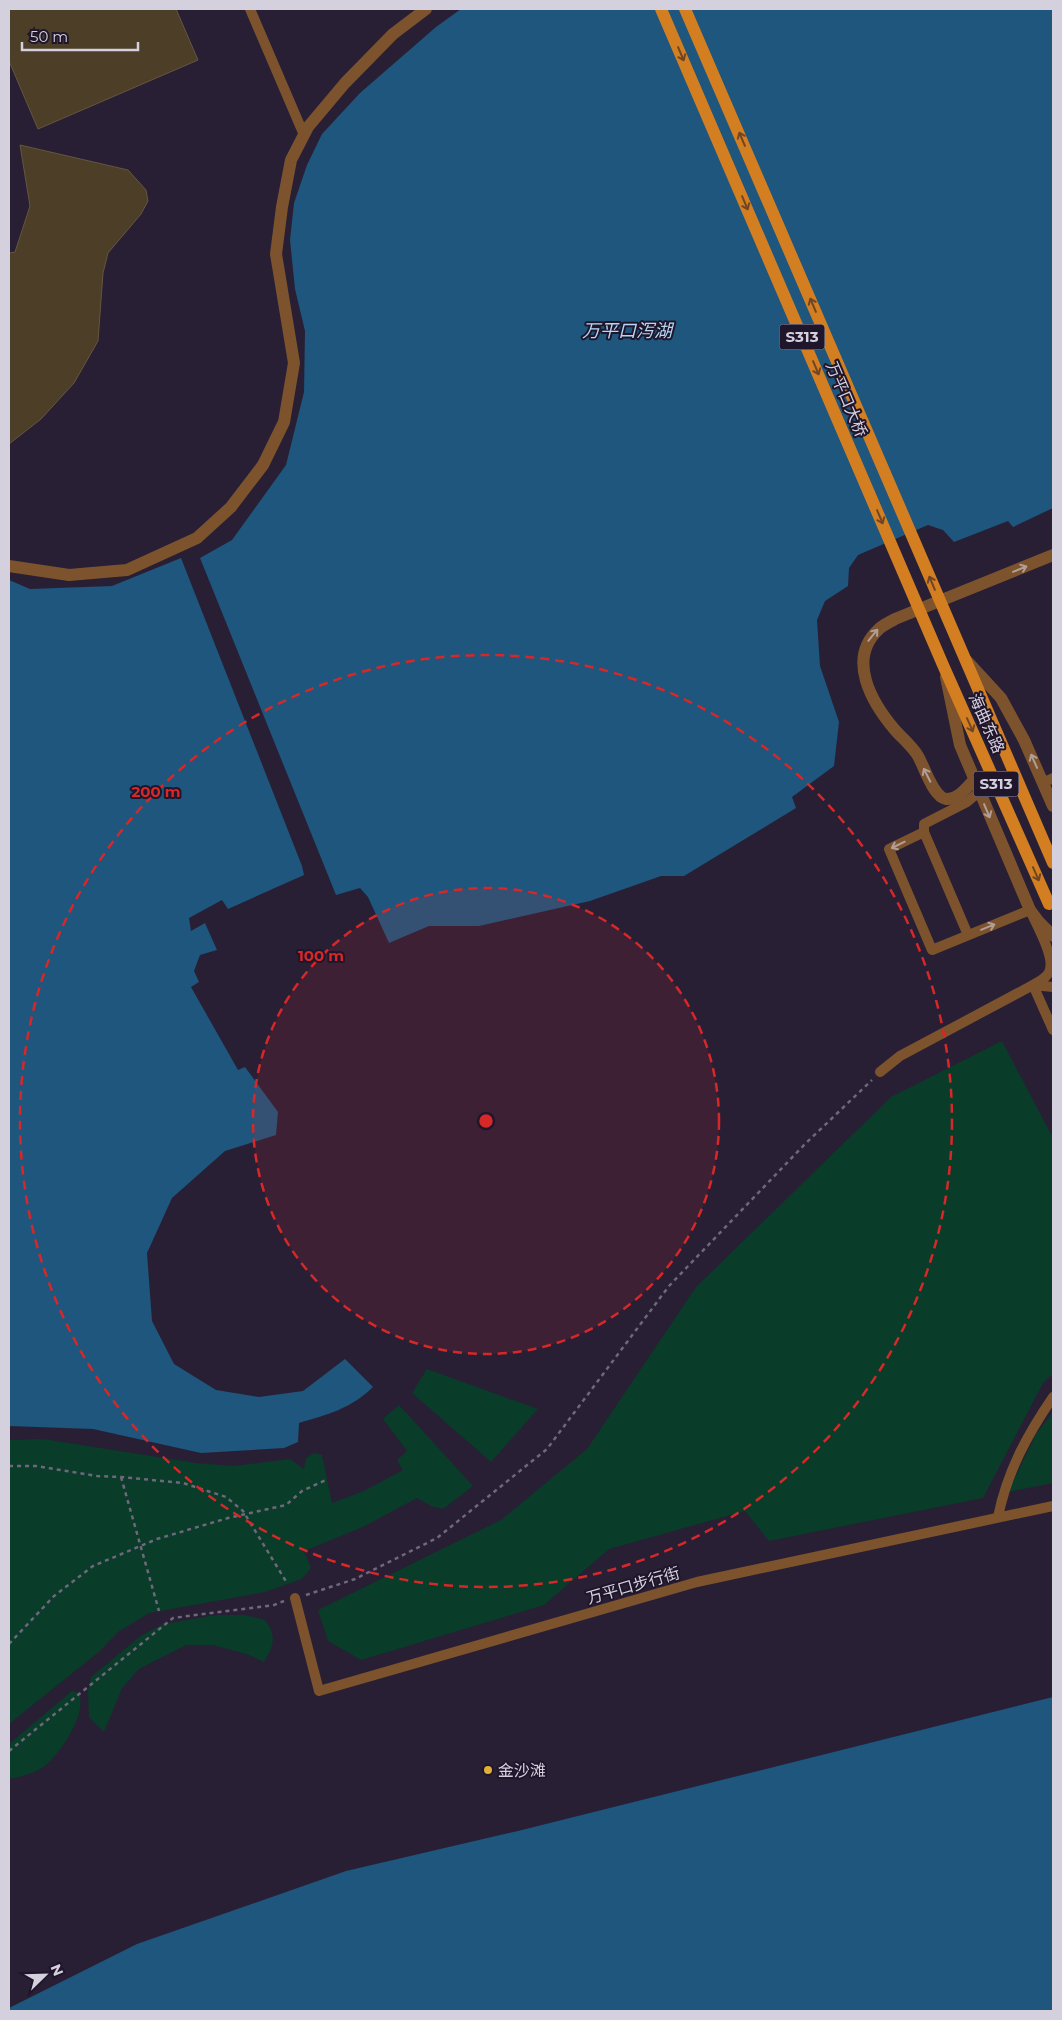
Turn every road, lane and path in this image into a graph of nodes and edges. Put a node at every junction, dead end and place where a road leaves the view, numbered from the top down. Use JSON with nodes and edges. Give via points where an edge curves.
{"nodes":[{"id":1,"x":250,"y":9,"type":"edge"},
{"id":2,"x":426,"y":9,"type":"edge"},
{"id":3,"x":661,"y":9,"type":"edge"},
{"id":4,"x":686,"y":9,"type":"edge"},
{"id":5,"x":304,"y":136,"type":"junction"},
{"id":6,"x":1053,"y":555,"type":"edge"},
{"id":7,"x":9,"y":566,"type":"edge"},
{"id":8,"x":966,"y":660,"type":"junction"},
{"id":9,"x":943,"y":665,"type":"junction"},
{"id":10,"x":974,"y":780,"type":"junction"},
{"id":11,"x":1048,"y":781,"type":"edge"},
{"id":12,"x":979,"y":792,"type":"junction"},
{"id":13,"x":1053,"y":806,"type":"edge"},
{"id":14,"x":924,"y":832,"type":"junction"},
{"id":15,"x":1053,"y":863,"type":"edge"},
{"id":16,"x":1050,"y":904,"type":"dead end"},
{"id":17,"x":1030,"y":910,"type":"junction"},
{"id":18,"x":968,"y":935,"type":"junction"},
{"id":19,"x":1053,"y":936,"type":"edge"},
{"id":20,"x":1033,"y":986,"type":"junction"},
{"id":21,"x":1053,"y":987,"type":"edge"},
{"id":22,"x":1053,"y":1030,"type":"edge"},
{"id":23,"x":880,"y":1072,"type":"joint"},
{"id":24,"x":1053,"y":1397,"type":"edge"},
{"id":25,"x":9,"y":1466,"type":"edge"},
{"id":26,"x":121,"y":1477,"type":"junction"},
{"id":27,"x":328,"y":1479,"type":"dead end"},
{"id":28,"x":1053,"y":1506,"type":"edge"},
{"id":29,"x":998,"y":1518,"type":"junction"},
{"id":30,"x":287,"y":1583,"type":"dead end"},
{"id":31,"x":295,"y":1598,"type":"junction"},
{"id":32,"x":159,"y":1611,"type":"dead end"},
{"id":33,"x":9,"y":1644,"type":"edge"},
{"id":34,"x":9,"y":1751,"type":"edge"}],
"edges":[{"from":1,"to":5,"type":"lane"},
{"from":2,"to":5,"type":"street","via":[[393,34],[345,83]]},
{"from":3,"to":9,"type":"main road","name":"万平口大桥","number":"S313","one_way":true},
{"from":8,"to":4,"type":"main road","name":"万平口大桥","number":"S313","one_way":true},
{"from":5,"to":7,"type":"street","via":[[291,160],[276,254],[294,363],[284,422],[263,465],[231,507],[197,538],[127,570],[69,576]]},
{"from":10,"to":6,"type":"street","one_way":true,"via":[[964,792],[954,797],[946,799],[937,794],[917,754],[894,729],[870,694],[863,657],[868,641],[879,628],[895,620]]},
{"from":11,"to":8,"type":"street","one_way":true,"via":[[1001,698]]},
{"from":8,"to":15,"type":"main road","name":"海曲东路","number":"S313"},
{"from":9,"to":10,"type":"street","via":[[960,745]]},
{"from":9,"to":16,"type":"main road","name":"海曲东路","number":"S313","one_way":true},
{"from":10,"to":12,"type":"street"},
{"from":11,"to":13,"type":"street"},
{"from":12,"to":14,"type":"lane","via":[[967,802],[924,824]]},
{"from":12,"to":17,"type":"street","one_way":true},
{"from":14,"to":18,"type":"lane"},
{"from":14,"to":18,"type":"lane","one_way":true,"via":[[889,849],[932,950]]},
{"from":18,"to":17,"type":"lane","one_way":true},
{"from":17,"to":19,"type":"street"},
{"from":17,"to":20,"type":"lane","via":[[1046,946],[1050,964],[1048,975]]},
{"from":20,"to":21,"type":"lane"},
{"from":20,"to":22,"type":"lane"},
{"from":20,"to":23,"type":"lane","via":[[900,1056]]},
{"from":23,"to":31,"type":"path","via":[[805,1144],[669,1286],[547,1449],[437,1538],[355,1579]]},
{"from":24,"to":29,"type":"lane","via":[[1017,1457],[1004,1490]]},
{"from":25,"to":26,"type":"path","via":[[36,1466]]},
{"from":26,"to":30,"type":"path","via":[[183,1484],[226,1497],[243,1511]]},
{"from":26,"to":32,"type":"path"},
{"from":27,"to":33,"type":"path","via":[[302,1491],[286,1505],[157,1539],[93,1566],[54,1596]]},
{"from":28,"to":29,"type":"lane","name":"万平口步行街"},
{"from":29,"to":31,"type":"lane","name":"万平口步行街","via":[[697,1582],[319,1691]]},
{"from":31,"to":34,"type":"path","via":[[274,1605],[173,1618]]}]}
